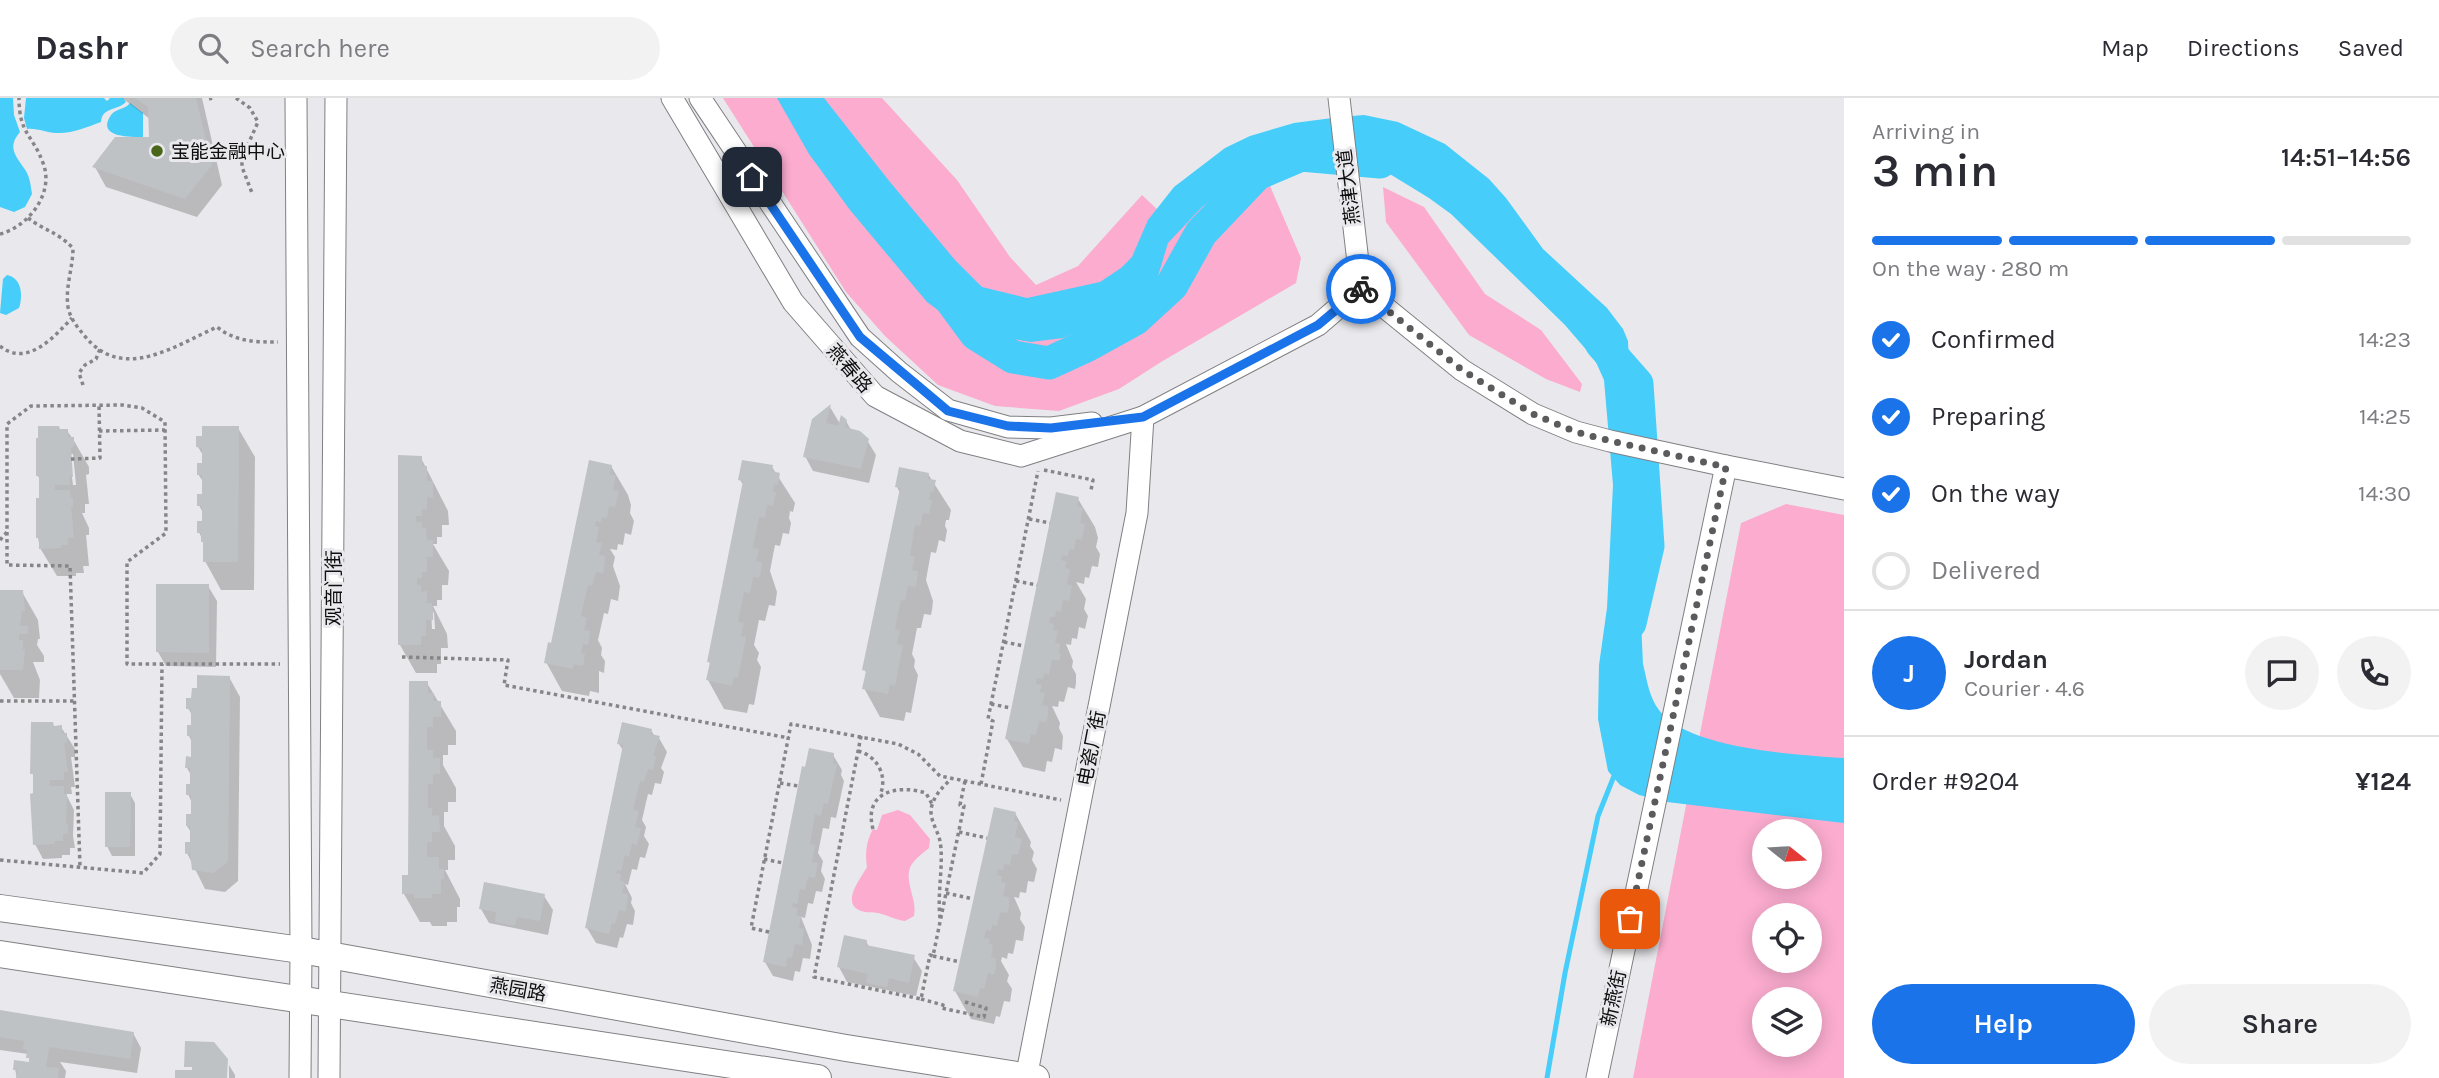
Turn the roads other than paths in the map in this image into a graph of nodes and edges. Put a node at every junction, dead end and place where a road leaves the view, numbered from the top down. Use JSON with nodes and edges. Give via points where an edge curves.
{"nodes":[{"id":1,"x":296,"y":98,"type":"edge"},
{"id":2,"x":336,"y":98,"type":"edge"},
{"id":3,"x":672,"y":98,"type":"edge"},
{"id":4,"x":700,"y":98,"type":"edge"},
{"id":5,"x":1340,"y":107,"type":"edge"},
{"id":6,"x":1361,"y":288,"type":"junction"},
{"id":7,"x":1143,"y":417,"type":"junction"},
{"id":8,"x":1726,"y":467,"type":"junction"},
{"id":9,"x":1844,"y":489,"type":"edge"},
{"id":10,"x":0,"y":908,"type":"edge"},
{"id":11,"x":301,"y":950,"type":"junction"},
{"id":12,"x":0,"y":954,"type":"edge"},
{"id":13,"x":330,"y":955,"type":"junction"},
{"id":14,"x":301,"y":999,"type":"junction"},
{"id":15,"x":330,"y":1004,"type":"junction"},
{"id":16,"x":300,"y":1078,"type":"edge"},
{"id":17,"x":329,"y":1078,"type":"edge"},
{"id":18,"x":818,"y":1078,"type":"edge"},
{"id":19,"x":1030,"y":1078,"type":"edge"},
{"id":20,"x":1597,"y":1078,"type":"edge"}],
"edges":[{"from":1,"to":11,"type":"street","name":"观音门街"},
{"from":2,"to":13,"type":"street","name":"观音门街"},
{"from":3,"to":7,"type":"street","name":"燕春路","via":[[793,302],[875,396],[960,441],[1021,456]]},
{"from":4,"to":7,"type":"street","name":"燕春路","via":[[860,337],[948,411],[1008,426],[1041,428]]},
{"from":5,"to":6,"type":"street","name":"燕津大道"},
{"from":6,"to":7,"type":"street","name":"燕春路","via":[[1318,325]]},
{"from":6,"to":8,"type":"street","via":[[1462,370],[1533,414],[1576,432]]},
{"from":7,"to":19,"type":"street","name":"电瓷厂街","via":[[1137,513]]},
{"from":8,"to":9,"type":"street"},
{"from":8,"to":20,"type":"street","name":"新燕街"},
{"from":10,"to":11,"type":"main road","name":"燕园路"},
{"from":11,"to":13,"type":"main road","name":"燕园路"},
{"from":11,"to":14,"type":"street","name":"观音门街"},
{"from":12,"to":14,"type":"main road"},
{"from":13,"to":15,"type":"street","name":"观音门街"},
{"from":13,"to":19,"type":"main road","name":"燕园路"},
{"from":14,"to":15,"type":"main road"},
{"from":14,"to":16,"type":"street","name":"观音门街"},
{"from":15,"to":17,"type":"street","name":"观音门街"},
{"from":15,"to":18,"type":"main road"}]}
